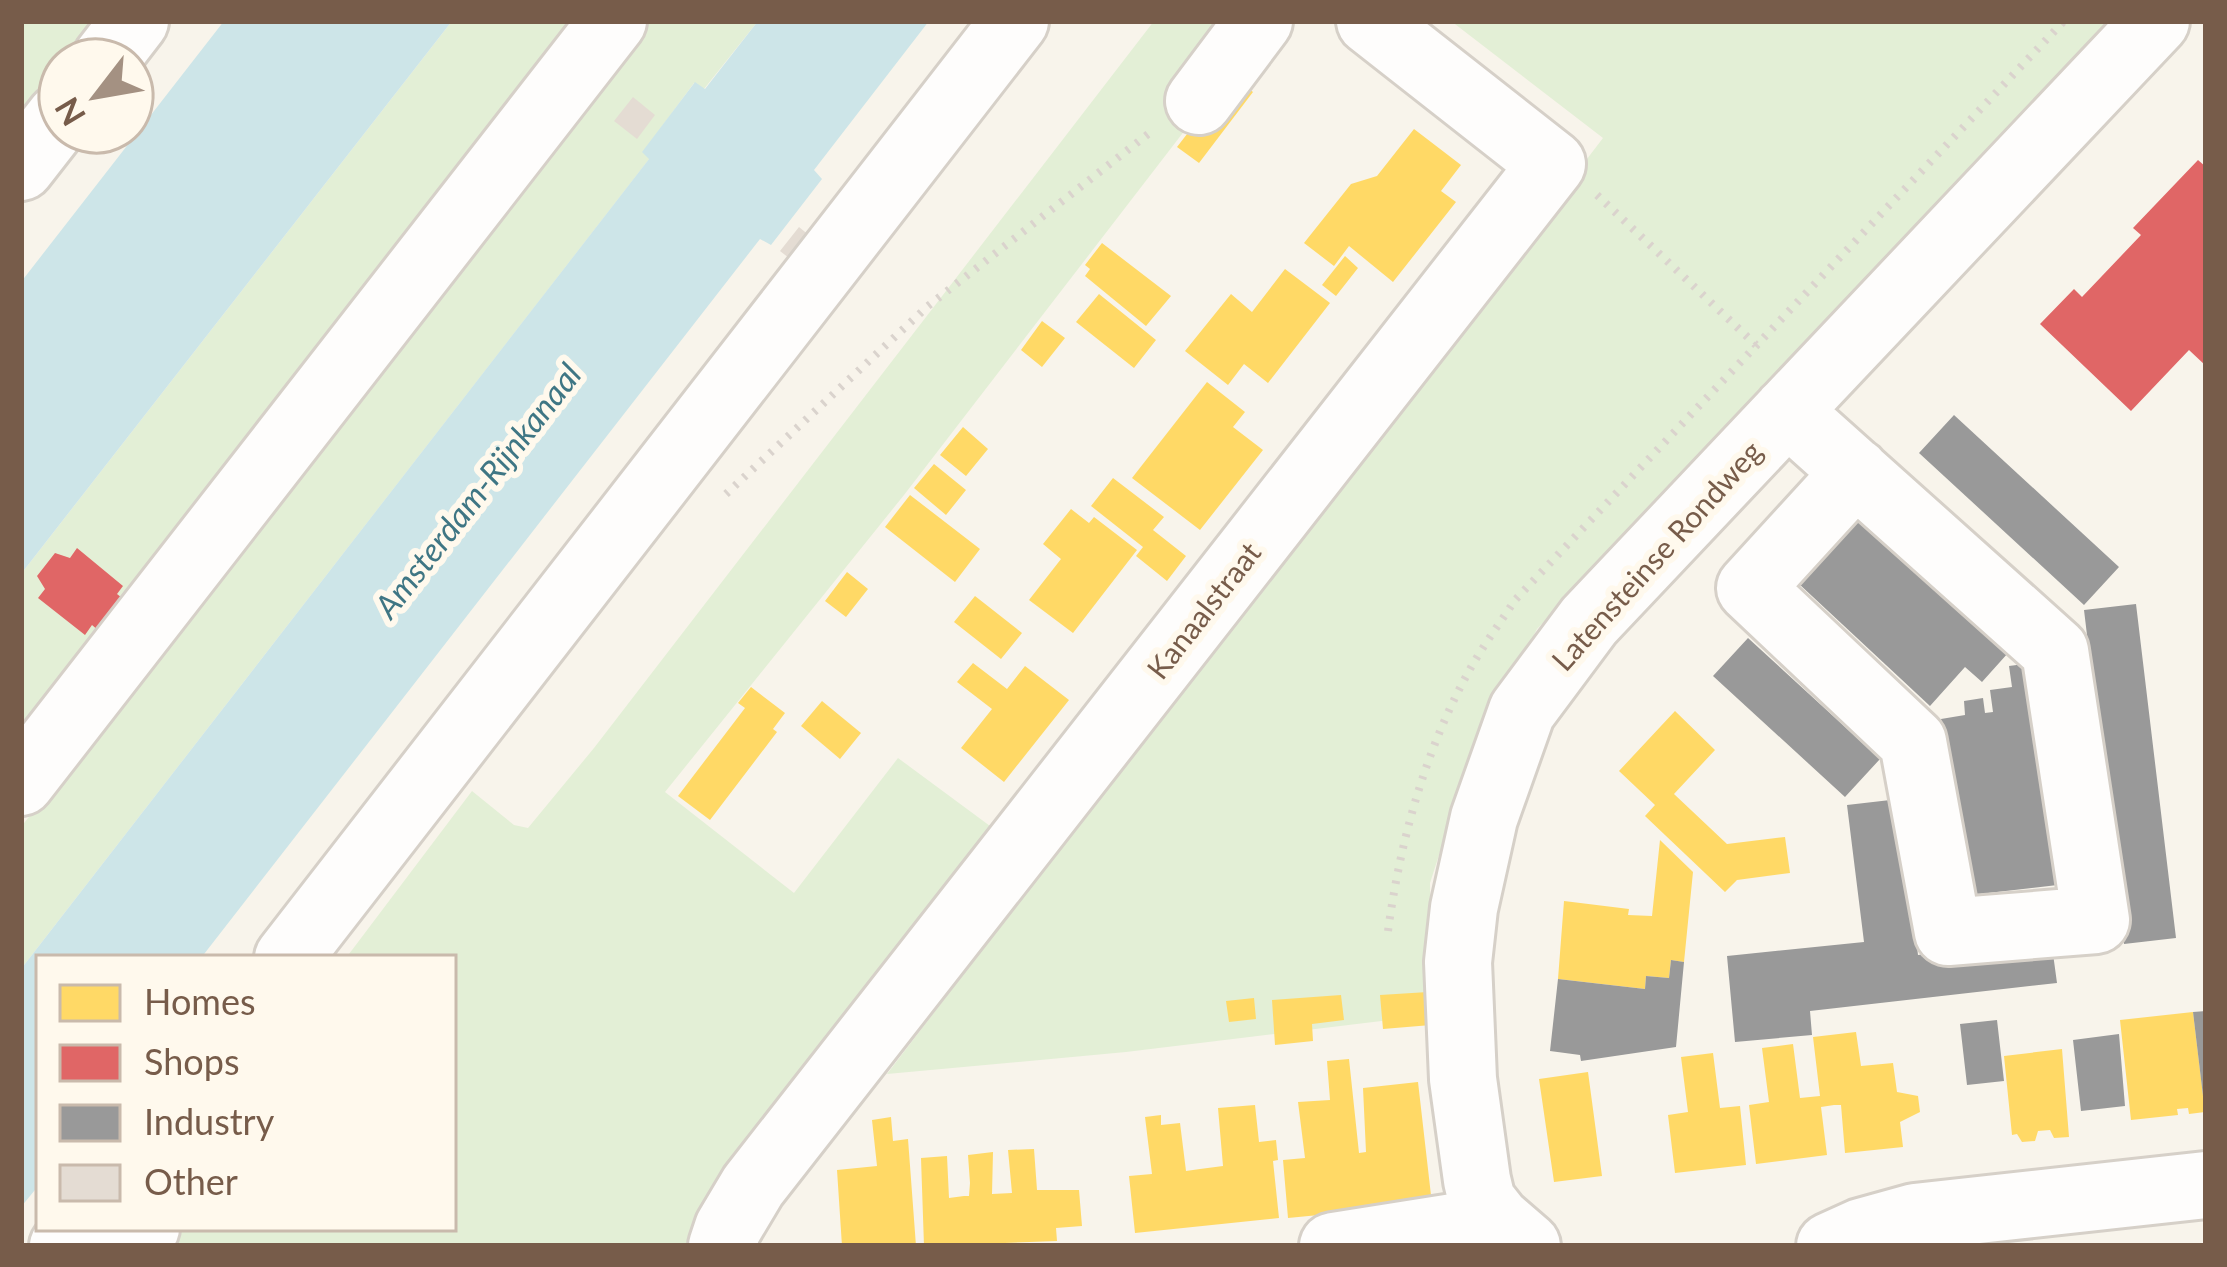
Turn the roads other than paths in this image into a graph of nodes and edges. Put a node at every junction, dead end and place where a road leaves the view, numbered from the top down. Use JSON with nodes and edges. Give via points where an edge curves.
{"nodes":[{"id":1,"x":613,"y":21,"type":"edge"},
{"id":2,"x":1015,"y":21,"type":"edge"},
{"id":3,"x":1259,"y":21,"type":"edge"},
{"id":4,"x":1370,"y":21,"type":"edge"},
{"id":5,"x":2156,"y":21,"type":"edge"},
{"id":6,"x":1199,"y":101,"type":"road end"},
{"id":7,"x":1796,"y":401,"type":"junction"},
{"id":8,"x":1856,"y":472,"type":"junction"},
{"id":9,"x":21,"y":782,"type":"edge"},
{"id":10,"x":292,"y":955,"type":"edge"},
{"id":11,"x":2206,"y":1185,"type":"edge"},
{"id":12,"x":1512,"y":1233,"type":"edge"},
{"id":13,"x":722,"y":1246,"type":"edge"},
{"id":14,"x":1333,"y":1246,"type":"edge"},
{"id":15,"x":1830,"y":1246,"type":"edge"}],
"edges":[{"from":1,"to":9,"type":"street"},
{"from":2,"to":10,"type":"street"},
{"from":3,"to":6,"type":"street"},
{"from":4,"to":13,"type":"street","name":"Kanaalstraat","via":[[1552,164],[753,1186]]},
{"from":5,"to":7,"type":"street","name":"Latensteinse Rondweg"},
{"from":7,"to":8,"type":"street"},
{"from":7,"to":12,"type":"street","name":"Latensteinse Rondweg","via":[[1589,621],[1522,711],[1484,818],[1458,962],[1463,1079],[1482,1201]]},
{"from":8,"to":8,"type":"street","via":[[2055,651],[2096,920],[1948,932],[1913,742],[1750,589]]},
{"from":11,"to":15,"type":"street","via":[[1915,1216]]},
{"from":12,"to":14,"type":"street"}]}
